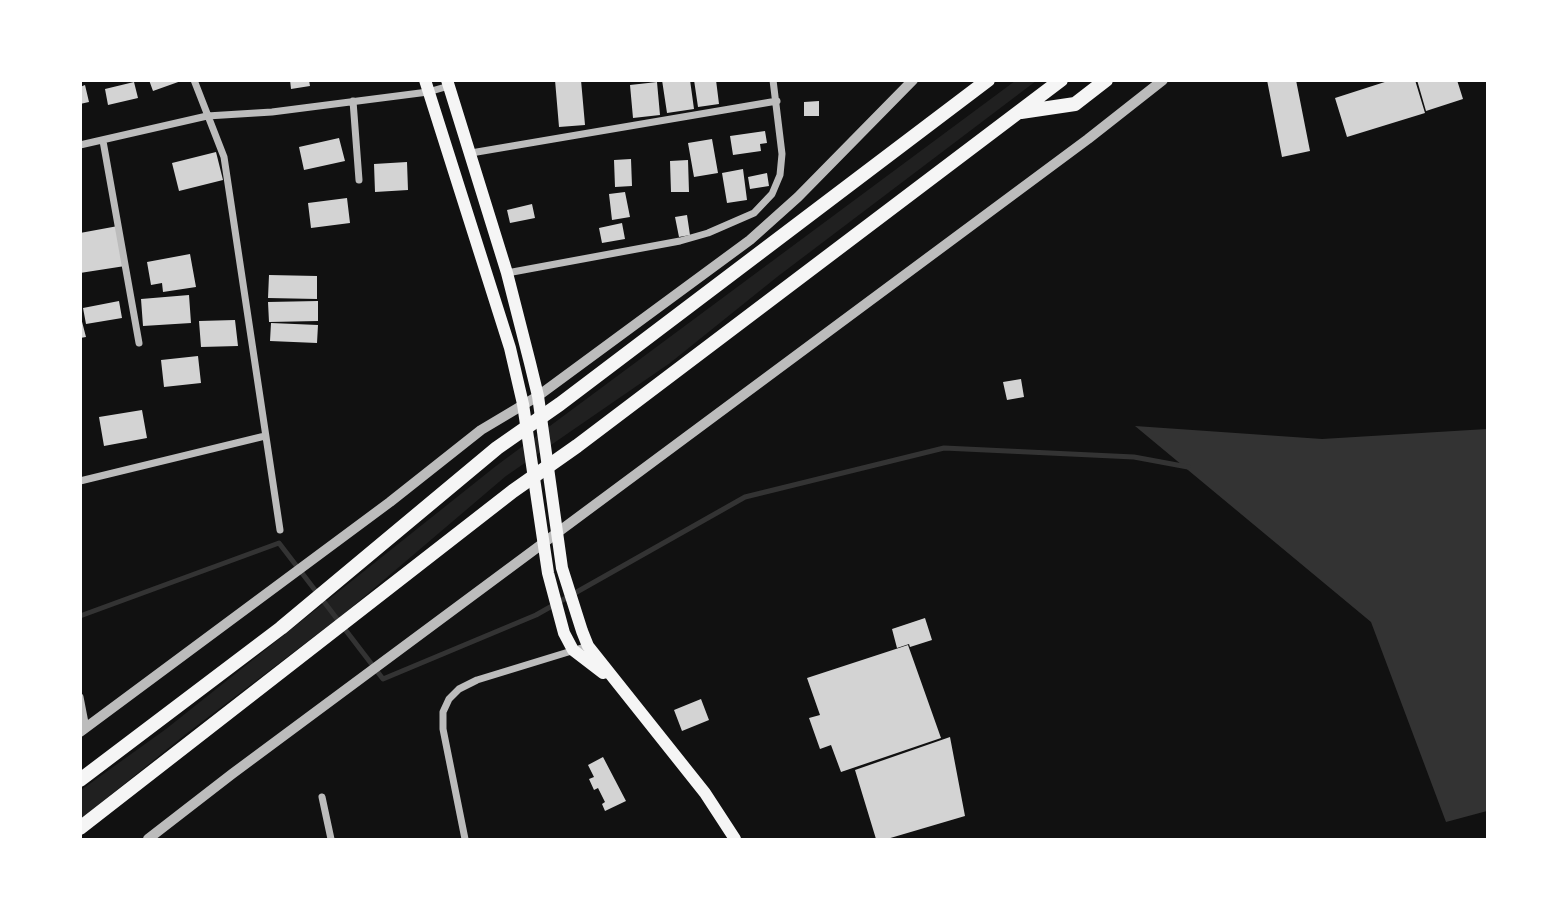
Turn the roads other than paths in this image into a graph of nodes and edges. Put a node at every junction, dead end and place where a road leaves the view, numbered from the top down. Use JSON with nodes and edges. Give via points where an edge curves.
{"nodes":[{"id":1,"x":194,"y":80,"type":"edge"},
{"id":2,"x":773,"y":80,"type":"edge"},
{"id":3,"x":913,"y":80,"type":"edge"},
{"id":4,"x":988,"y":80,"type":"edge"},
{"id":5,"x":1061,"y":80,"type":"edge"},
{"id":6,"x":1106,"y":80,"type":"edge"},
{"id":7,"x":1163,"y":80,"type":"edge"},
{"id":8,"x":448,"y":83,"type":"edge"},
{"id":9,"x":426,"y":86,"type":"edge"},
{"id":10,"x":353,"y":101,"type":"junction"},
{"id":11,"x":777,"y":101,"type":"junction"},
{"id":12,"x":1018,"y":112,"type":"junction"},
{"id":13,"x":207,"y":116,"type":"junction"},
{"id":14,"x":103,"y":141,"type":"junction"},
{"id":15,"x":80,"y":145,"type":"edge"},
{"id":16,"x":471,"y":153,"type":"junction"},
{"id":17,"x":359,"y":180,"type":"dead end"},
{"id":18,"x":507,"y":273,"type":"junction"},
{"id":19,"x":139,"y":343,"type":"dead end"},
{"id":20,"x":538,"y":396,"type":"junction"},
{"id":21,"x":523,"y":404,"type":"junction"},
{"id":22,"x":265,"y":436,"type":"junction"},
{"id":23,"x":80,"y":481,"type":"edge"},
{"id":24,"x":280,"y":530,"type":"dead end"},
{"id":25,"x":557,"y":531,"type":"junction"},
{"id":26,"x":543,"y":542,"type":"junction"},
{"id":27,"x":588,"y":646,"type":"junction"},
{"id":28,"x":573,"y":650,"type":"junction"},
{"id":29,"x":615,"y":681,"type":"junction"},
{"id":30,"x":80,"y":697,"type":"edge"},
{"id":31,"x":83,"y":730,"type":"edge"},
{"id":32,"x":80,"y":780,"type":"edge"},
{"id":33,"x":322,"y":797,"type":"dead end"},
{"id":34,"x":80,"y":828,"type":"edge"},
{"id":35,"x":148,"y":839,"type":"edge"},
{"id":36,"x":331,"y":839,"type":"edge"},
{"id":37,"x":465,"y":839,"type":"edge"},
{"id":38,"x":735,"y":839,"type":"edge"}],
"edges":[{"from":1,"to":13,"type":"street"},
{"from":2,"to":11,"type":"street"},
{"from":3,"to":20,"type":"street","via":[[799,197],[750,240]]},
{"from":4,"to":32,"type":"highway","via":[[497,448],[281,628]]},
{"from":5,"to":12,"type":"highway"},
{"from":6,"to":12,"type":"highway","via":[[1075,104]]},
{"from":7,"to":25,"type":"street"},
{"from":8,"to":9,"type":"street"},
{"from":8,"to":16,"type":"main road"},
{"from":9,"to":10,"type":"street"},
{"from":9,"to":21,"type":"main road","via":[[510,348]]},
{"from":10,"to":13,"type":"street"},
{"from":10,"to":17,"type":"street"},
{"from":11,"to":16,"type":"street"},
{"from":11,"to":18,"type":"street","via":[[780,175],[772,194],[754,213],[680,241]]},
{"from":12,"to":34,"type":"highway","via":[[513,491]]},
{"from":13,"to":14,"type":"street"},
{"from":13,"to":22,"type":"street","via":[[224,158]]},
{"from":14,"to":15,"type":"street"},
{"from":14,"to":19,"type":"street"},
{"from":16,"to":18,"type":"main road"},
{"from":18,"to":20,"type":"main road"},
{"from":20,"to":21,"type":"street"},
{"from":20,"to":25,"type":"main road"},
{"from":21,"to":26,"type":"main road"},
{"from":21,"to":31,"type":"street","via":[[481,430]]},
{"from":22,"to":23,"type":"street"},
{"from":22,"to":24,"type":"street"},
{"from":25,"to":26,"type":"street"},
{"from":25,"to":27,"type":"main road","via":[[562,568]]},
{"from":26,"to":28,"type":"main road","via":[[564,633]]},
{"from":26,"to":35,"type":"street"},
{"from":27,"to":28,"type":"street"},
{"from":27,"to":29,"type":"main road"},
{"from":28,"to":29,"type":"main road"},
{"from":28,"to":37,"type":"street","via":[[477,680],[449,699],[443,729]]},
{"from":29,"to":38,"type":"main road","via":[[705,793]]},
{"from":30,"to":31,"type":"street"},
{"from":33,"to":36,"type":"street"}]}
